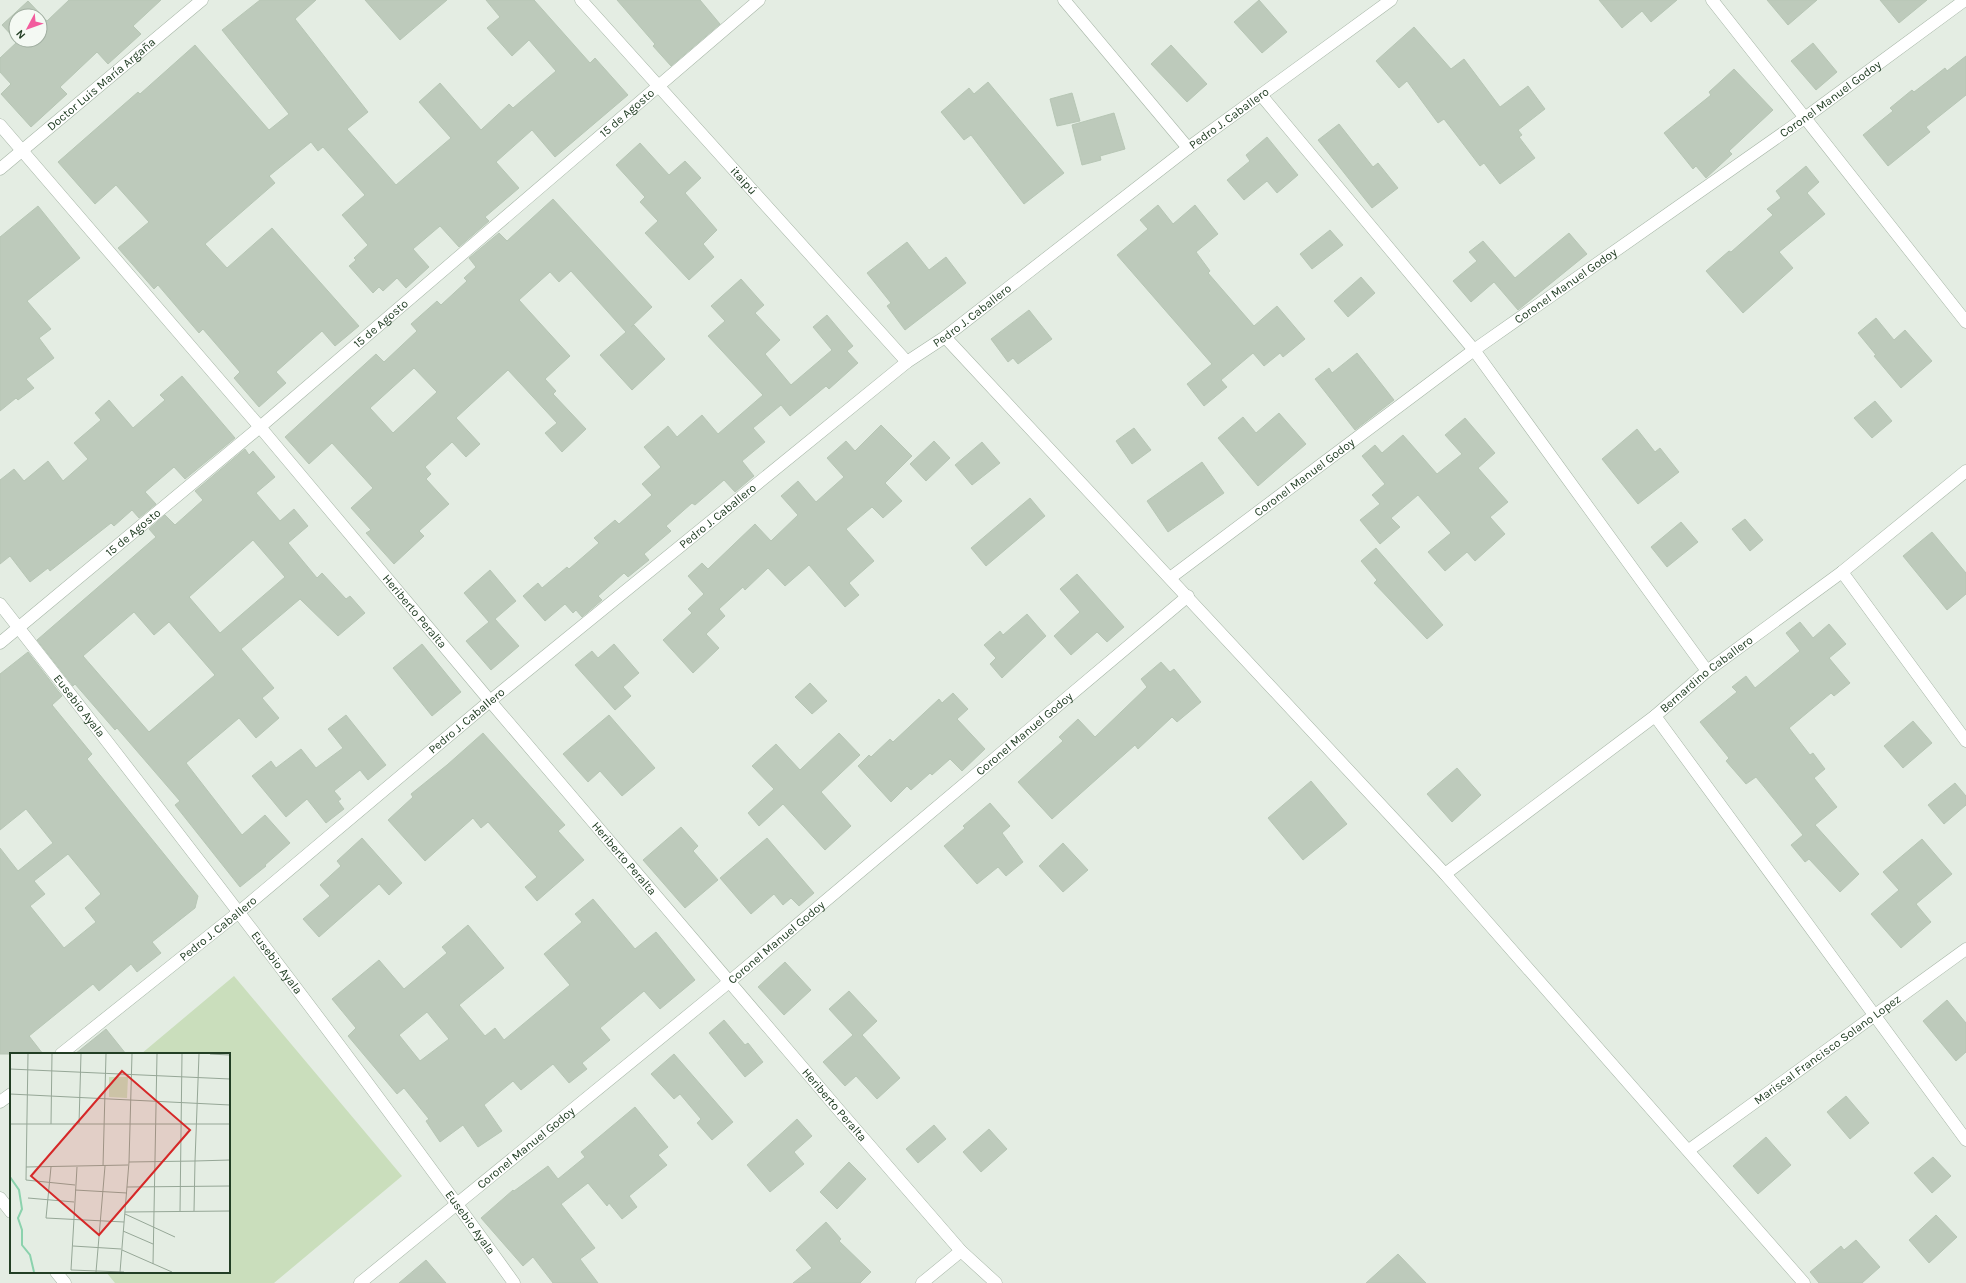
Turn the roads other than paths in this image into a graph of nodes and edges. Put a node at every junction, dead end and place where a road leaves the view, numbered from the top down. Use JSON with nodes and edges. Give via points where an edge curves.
{"nodes":[{"id":1,"x":202,"y":0,"type":"edge"},
{"id":2,"x":580,"y":0,"type":"edge"},
{"id":3,"x":759,"y":0,"type":"edge"},
{"id":4,"x":1064,"y":0,"type":"edge"},
{"id":5,"x":1391,"y":0,"type":"edge"},
{"id":6,"x":1712,"y":0,"type":"edge"},
{"id":7,"x":1965,"y":0,"type":"edge"},
{"id":8,"x":659,"y":87,"type":"junction"},
{"id":9,"x":1261,"y":95,"type":"junction"},
{"id":10,"x":1806,"y":117,"type":"junction"},
{"id":11,"x":0,"y":125,"type":"edge"},
{"id":12,"x":1188,"y":148,"type":"junction"},
{"id":13,"x":22,"y":150,"type":"junction"},
{"id":14,"x":0,"y":169,"type":"edge"},
{"id":15,"x":1966,"y":322,"type":"edge"},
{"id":16,"x":945,"y":337,"type":"junction"},
{"id":17,"x":1474,"y":350,"type":"junction"},
{"id":18,"x":907,"y":362,"type":"junction"},
{"id":19,"x":260,"y":427,"type":"junction"},
{"id":20,"x":1966,"y":471,"type":"edge"},
{"id":21,"x":1842,"y":572,"type":"junction"},
{"id":22,"x":1170,"y":578,"type":"junction"},
{"id":23,"x":1188,"y":596,"type":"junction"},
{"id":24,"x":0,"y":604,"type":"edge"},
{"id":25,"x":19,"y":628,"type":"junction"},
{"id":26,"x":0,"y":643,"type":"edge"},
{"id":27,"x":1707,"y":671,"type":"junction"},
{"id":28,"x":490,"y":701,"type":"junction"},
{"id":29,"x":1655,"y":716,"type":"junction"},
{"id":30,"x":1966,"y":741,"type":"edge"},
{"id":31,"x":1445,"y":874,"type":"junction"},
{"id":32,"x":239,"y":912,"type":"junction"},
{"id":33,"x":1966,"y":949,"type":"edge"},
{"id":34,"x":729,"y":982,"type":"junction"},
{"id":35,"x":1875,"y":1015,"type":"junction"},
{"id":36,"x":62,"y":1053,"type":"edge"},
{"id":37,"x":10,"y":1095,"type":"edge"},
{"id":38,"x":0,"y":1102,"type":"edge"},
{"id":39,"x":1966,"y":1140,"type":"edge"},
{"id":40,"x":1689,"y":1150,"type":"junction"},
{"id":41,"x":0,"y":1198,"type":"edge"},
{"id":42,"x":458,"y":1205,"type":"junction"},
{"id":43,"x":10,"y":1211,"type":"edge"},
{"id":44,"x":961,"y":1251,"type":"junction"},
{"id":45,"x":57,"y":1273,"type":"edge"},
{"id":46,"x":65,"y":1283,"type":"edge"},
{"id":47,"x":360,"y":1283,"type":"edge"},
{"id":48,"x":514,"y":1283,"type":"edge"},
{"id":49,"x":922,"y":1283,"type":"edge"},
{"id":50,"x":996,"y":1283,"type":"edge"},
{"id":51,"x":1804,"y":1283,"type":"edge"}],
"edges":[{"from":1,"to":13,"type":"street","name":"Doctor Luis María Argaña"},
{"from":2,"to":8,"type":"street","name":"itaipú"},
{"from":3,"to":8,"type":"street","name":"15 de Agosto"},
{"from":4,"to":12,"type":"street"},
{"from":5,"to":9,"type":"street","name":"Pedro J. Caballero"},
{"from":6,"to":10,"type":"street"},
{"from":7,"to":10,"type":"street","name":"Coronel Manuel Godoy"},
{"from":8,"to":18,"type":"street","name":"itaipú"},
{"from":8,"to":19,"type":"street","name":"15 de Agosto"},
{"from":9,"to":12,"type":"street","name":"Pedro J. Caballero"},
{"from":9,"to":17,"type":"street"},
{"from":10,"to":15,"type":"street"},
{"from":10,"to":17,"type":"street","name":"Coronel Manuel Godoy"},
{"from":11,"to":13,"type":"street","name":"Heriberto Peralta"},
{"from":12,"to":16,"type":"street","name":"Pedro J. Caballero"},
{"from":13,"to":14,"type":"street","name":"Doctor Luis María Argaña"},
{"from":13,"to":19,"type":"street","name":"Heriberto Peralta"},
{"from":16,"to":18,"type":"street","name":"Pedro J. Caballero"},
{"from":16,"to":22,"type":"street"},
{"from":17,"to":22,"type":"street","name":"Coronel Manuel Godoy"},
{"from":17,"to":27,"type":"street"},
{"from":18,"to":28,"type":"street","name":"Pedro J. Caballero"},
{"from":19,"to":25,"type":"street","name":"15 de Agosto"},
{"from":19,"to":28,"type":"street","name":"Heriberto Peralta"},
{"from":20,"to":21,"type":"street","name":"Bernardino Caballero"},
{"from":21,"to":27,"type":"street","name":"Bernardino Caballero"},
{"from":21,"to":30,"type":"street"},
{"from":22,"to":23,"type":"street"},
{"from":23,"to":31,"type":"street"},
{"from":23,"to":34,"type":"street","name":"Coronel Manuel Godoy"},
{"from":24,"to":25,"type":"street","name":"Eusebio Ayala"},
{"from":25,"to":26,"type":"street","name":"15 de Agosto"},
{"from":25,"to":32,"type":"street","name":"Eusebio Ayala"},
{"from":27,"to":29,"type":"street","name":"Bernardino Caballero"},
{"from":28,"to":32,"type":"street","name":"Pedro J. Caballero"},
{"from":28,"to":34,"type":"street","name":"Heriberto Peralta"},
{"from":29,"to":31,"type":"street","name":"Bernardino Caballero"},
{"from":29,"to":35,"type":"street"},
{"from":31,"to":40,"type":"street"},
{"from":32,"to":36,"type":"street","name":"Pedro J. Caballero"},
{"from":32,"to":42,"type":"street","name":"Eusebio Ayala"},
{"from":33,"to":35,"type":"street","name":"Mariscal Francisco Solano Lopez"},
{"from":34,"to":42,"type":"street","name":"Coronel Manuel Godoy"},
{"from":34,"to":44,"type":"street","name":"Heriberto Peralta"},
{"from":35,"to":39,"type":"street"},
{"from":35,"to":40,"type":"street","name":"Mariscal Francisco Solano Lopez"},
{"from":37,"to":38,"type":"street"},
{"from":40,"to":51,"type":"street"},
{"from":41,"to":43,"type":"street"},
{"from":42,"to":47,"type":"street","name":"Coronel Manuel Godoy"},
{"from":42,"to":48,"type":"street","name":"Eusebio Ayala"},
{"from":44,"to":49,"type":"street"},
{"from":44,"to":50,"type":"street","name":"Heriberto Peralta"},
{"from":45,"to":46,"type":"street"}]}
